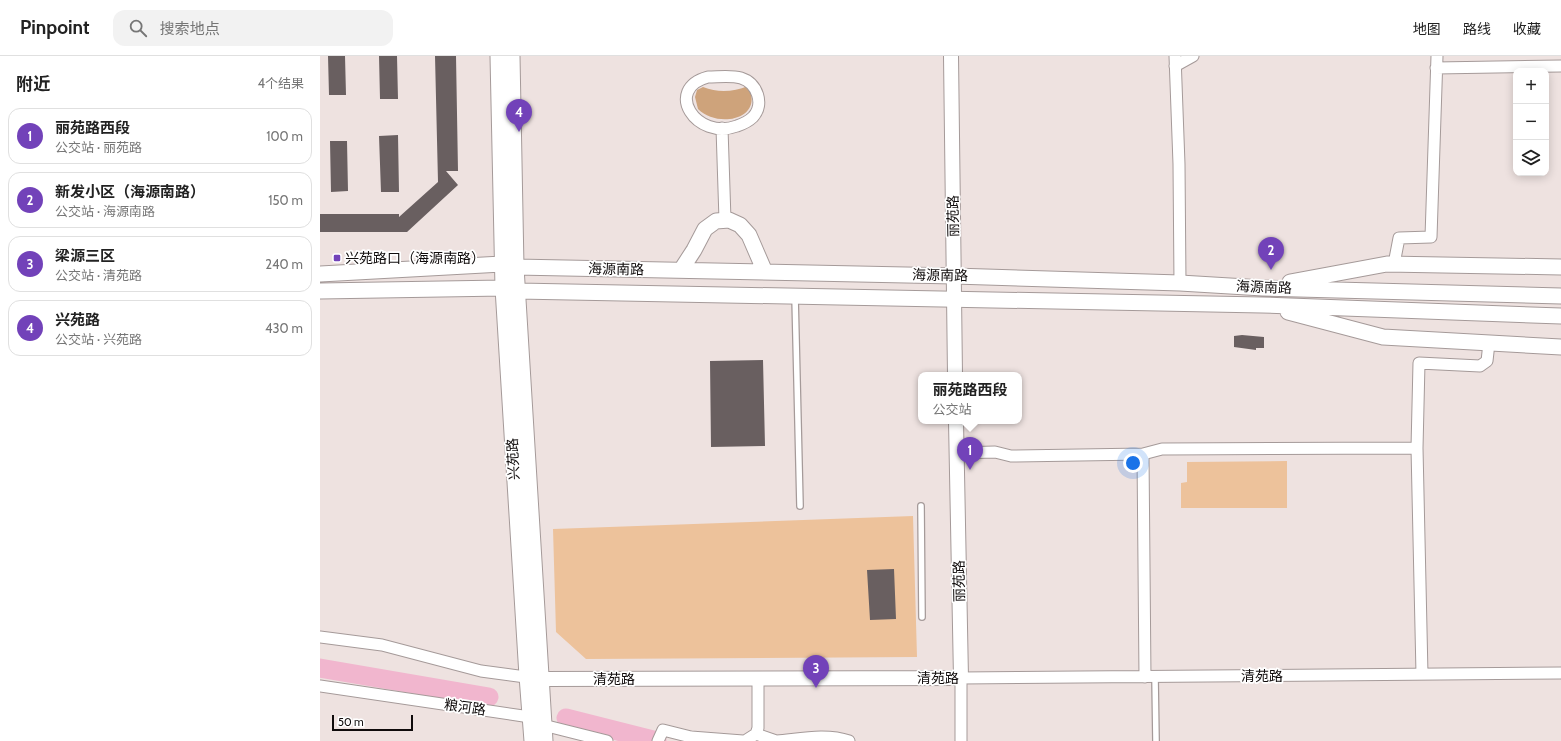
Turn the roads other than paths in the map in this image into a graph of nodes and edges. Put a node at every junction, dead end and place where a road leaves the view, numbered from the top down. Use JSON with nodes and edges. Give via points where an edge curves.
{"nodes":[{"id":1,"x":498,"y":56,"type":"edge"},
{"id":2,"x":512,"y":56,"type":"edge"},
{"id":3,"x":951,"y":56,"type":"edge"},
{"id":4,"x":1193,"y":56,"type":"edge"},
{"id":5,"x":1437,"y":56,"type":"edge"},
{"id":6,"x":1175,"y":61,"type":"edge"},
{"id":7,"x":1561,"y":66,"type":"edge"},
{"id":8,"x":1436,"y":68,"type":"junction"},
{"id":9,"x":722,"y":128,"type":"junction"},
{"id":10,"x":725,"y":220,"type":"junction"},
{"id":11,"x":1394,"y":264,"type":"junction"},
{"id":12,"x":509,"y":266,"type":"junction"},
{"id":13,"x":1559,"y":266,"type":"edge"},
{"id":14,"x":681,"y":270,"type":"junction"},
{"id":15,"x":765,"y":272,"type":"junction"},
{"id":16,"x":320,"y":274,"type":"edge"},
{"id":17,"x":954,"y":276,"type":"junction"},
{"id":18,"x":1180,"y":283,"type":"junction"},
{"id":19,"x":503,"y":288,"type":"junction"},
{"id":20,"x":1263,"y":288,"type":"junction"},
{"id":21,"x":320,"y":291,"type":"edge"},
{"id":22,"x":518,"y":291,"type":"junction"},
{"id":23,"x":795,"y":296,"type":"junction"},
{"id":24,"x":1561,"y":296,"type":"edge"},
{"id":25,"x":954,"y":299,"type":"junction"},
{"id":26,"x":1262,"y":305,"type":"junction"},
{"id":27,"x":1561,"y":316,"type":"edge"},
{"id":28,"x":1489,"y":343,"type":"junction"},
{"id":29,"x":1561,"y":347,"type":"edge"},
{"id":30,"x":955,"y":372,"type":"edge"},
{"id":31,"x":956,"y":424,"type":"edge"},
{"id":32,"x":1417,"y":448,"type":"junction"},
{"id":33,"x":957,"y":453,"type":"junction"},
{"id":34,"x":1143,"y":454,"type":"junction"},
{"id":35,"x":800,"y":506,"type":"dead end"},
{"id":36,"x":921,"y":506,"type":"dead end"},
{"id":37,"x":922,"y":617,"type":"dead end"},
{"id":38,"x":320,"y":636,"type":"edge"},
{"id":39,"x":1422,"y":674,"type":"junction"},
{"id":40,"x":1561,"y":674,"type":"edge"},
{"id":41,"x":527,"y":676,"type":"junction"},
{"id":42,"x":1150,"y":677,"type":"junction"},
{"id":43,"x":961,"y":678,"type":"junction"},
{"id":44,"x":542,"y":679,"type":"junction"},
{"id":45,"x":758,"y":679,"type":"junction"},
{"id":46,"x":320,"y":686,"type":"edge"},
{"id":47,"x":530,"y":716,"type":"junction"},
{"id":48,"x":543,"y":724,"type":"junction"},
{"id":49,"x":756,"y":734,"type":"junction"},
{"id":50,"x":690,"y":739,"type":"edge"},
{"id":51,"x":532,"y":741,"type":"edge"},
{"id":52,"x":545,"y":741,"type":"edge"},
{"id":53,"x":607,"y":741,"type":"edge"},
{"id":54,"x":658,"y":741,"type":"edge"},
{"id":55,"x":744,"y":741,"type":"edge"},
{"id":56,"x":776,"y":741,"type":"edge"},
{"id":57,"x":849,"y":741,"type":"edge"},
{"id":58,"x":961,"y":741,"type":"edge"},
{"id":59,"x":1156,"y":741,"type":"edge"}],
"edges":[{"from":1,"to":12,"type":"main road","name":"兴苑路"},
{"from":2,"to":12,"type":"main road","name":"兴苑路"},
{"from":3,"to":17,"type":"street","name":"丽苑路"},
{"from":4,"to":6,"type":"street"},
{"from":5,"to":8,"type":"street"},
{"from":6,"to":18,"type":"street"},
{"from":7,"to":8,"type":"street"},
{"from":8,"to":11,"type":"street","via":[[1431,237],[1399,238]]},
{"from":9,"to":9,"type":"street","via":[[740,125],[754,116],[759,104],[757,90],[742,78],[708,77],[695,81],[687,97],[693,118],[713,128]]},
{"from":9,"to":10,"type":"street"},
{"from":10,"to":14,"type":"main road","via":[[716,221],[705,229]]},
{"from":10,"to":15,"type":"main road","via":[[735,222],[745,230]]},
{"from":11,"to":13,"type":"main road"},
{"from":11,"to":20,"type":"main road","via":[[1370,266]]},
{"from":12,"to":14,"type":"main road","name":"海源南路"},
{"from":12,"to":16,"type":"main road","name":"海源南路"},
{"from":12,"to":19,"type":"main road","name":"兴苑路"},
{"from":12,"to":22,"type":"main road","name":"兴苑路"},
{"from":14,"to":15,"type":"main road","name":"海源南路"},
{"from":15,"to":17,"type":"main road","name":"海源南路"},
{"from":17,"to":18,"type":"main road","name":"海源南路"},
{"from":17,"to":25,"type":"street","name":"丽苑路"},
{"from":18,"to":20,"type":"main road","name":"海源南路"},
{"from":19,"to":21,"type":"main road","name":"海源南路"},
{"from":19,"to":22,"type":"main road","name":"海源南路"},
{"from":19,"to":41,"type":"main road","name":"兴苑路"},
{"from":20,"to":24,"type":"main road","name":"海源南路"},
{"from":22,"to":23,"type":"main road","name":"海源南路"},
{"from":22,"to":44,"type":"main road","name":"兴苑路"},
{"from":23,"to":25,"type":"main road","name":"海源南路"},
{"from":23,"to":35,"type":"lane"},
{"from":25,"to":26,"type":"main road","name":"海源南路"},
{"from":25,"to":30,"type":"street","name":"丽苑路"},
{"from":26,"to":27,"type":"main road","name":"海源南路"},
{"from":26,"to":28,"type":"main road","via":[[1383,337]]},
{"from":28,"to":29,"type":"main road"},
{"from":28,"to":32,"type":"street","via":[[1487,361],[1480,366],[1419,363]]},
{"from":31,"to":33,"type":"street","name":"丽苑路"},
{"from":32,"to":34,"type":"street","via":[[1162,448]]},
{"from":32,"to":39,"type":"street"},
{"from":33,"to":34,"type":"street","via":[[995,452],[1011,456]]},
{"from":33,"to":43,"type":"street","name":"丽苑路"},
{"from":34,"to":42,"type":"street"},
{"from":36,"to":37,"type":"lane"},
{"from":38,"to":41,"type":"street","name":"清苑路","via":[[382,645],[481,671]]},
{"from":39,"to":40,"type":"street","name":"清苑路"},
{"from":39,"to":42,"type":"street","name":"清苑路"},
{"from":41,"to":44,"type":"street","name":"清苑路"},
{"from":41,"to":47,"type":"main road","name":"兴苑路"},
{"from":42,"to":43,"type":"street","name":"清苑路"},
{"from":42,"to":59,"type":"lane"},
{"from":43,"to":45,"type":"street","name":"清苑路"},
{"from":43,"to":58,"type":"street","name":"丽苑路"},
{"from":44,"to":45,"type":"street","name":"清苑路"},
{"from":44,"to":48,"type":"main road","name":"兴苑路"},
{"from":45,"to":49,"type":"street"},
{"from":46,"to":47,"type":"street","name":"粮河路"},
{"from":47,"to":48,"type":"street","name":"粮河路"},
{"from":47,"to":51,"type":"main road","name":"兴苑路"},
{"from":48,"to":52,"type":"main road","name":"兴苑路"},
{"from":48,"to":53,"type":"street","name":"粮河路"},
{"from":49,"to":55,"type":"street"},
{"from":49,"to":56,"type":"street"},
{"from":50,"to":54,"type":"street","via":[[663,730]]},
{"from":50,"to":55,"type":"street"},
{"from":56,"to":57,"type":"street","via":[[818,737]]}]}
